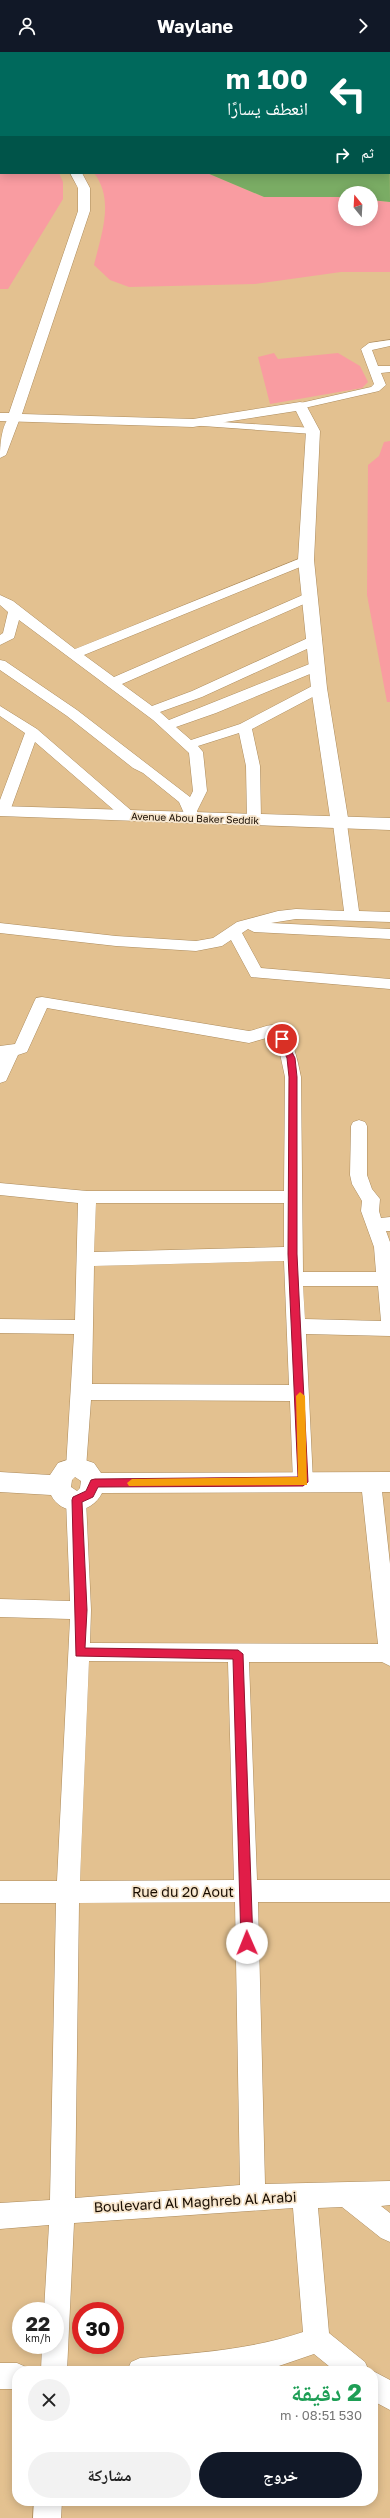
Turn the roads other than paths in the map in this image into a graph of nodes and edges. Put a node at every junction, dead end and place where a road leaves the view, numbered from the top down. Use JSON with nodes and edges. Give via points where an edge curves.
{"nodes":[{"id":1,"x":77,"y":174,"type":"edge"},
{"id":2,"x":390,"y":343,"type":"edge"},
{"id":3,"x":390,"y":369,"type":"edge"},
{"id":4,"x":374,"y":370,"type":"junction"},
{"id":5,"x":385,"y":385,"type":"edge"},
{"id":6,"x":300,"y":406,"type":"junction"},
{"id":7,"x":7,"y":418,"type":"edge"},
{"id":8,"x":193,"y":424,"type":"junction"},
{"id":9,"x":313,"y":431,"type":"junction"},
{"id":10,"x":0,"y":455,"type":"edge"},
{"id":11,"x":306,"y":560,"type":"junction"},
{"id":12,"x":309,"y":597,"type":"junction"},
{"id":13,"x":4,"y":602,"type":"edge"},
{"id":14,"x":314,"y":640,"type":"junction"},
{"id":15,"x":0,"y":641,"type":"edge"},
{"id":16,"x":75,"y":654,"type":"junction"},
{"id":17,"x":0,"y":664,"type":"edge"},
{"id":18,"x":317,"y":666,"type":"junction"},
{"id":19,"x":112,"y":683,"type":"junction"},
{"id":20,"x":319,"y":688,"type":"junction"},
{"id":21,"x":0,"y":710,"type":"edge"},
{"id":22,"x":151,"y":712,"type":"junction"},
{"id":23,"x":168,"y":725,"type":"junction"},
{"id":24,"x":245,"y":728,"type":"junction"},
{"id":25,"x":32,"y":732,"type":"junction"},
{"id":26,"x":188,"y":745,"type":"junction"},
{"id":27,"x":2,"y":811,"type":"edge"},
{"id":28,"x":191,"y":814,"type":"junction"},
{"id":29,"x":128,"y":815,"type":"junction"},
{"id":30,"x":254,"y":819,"type":"junction"},
{"id":31,"x":340,"y":824,"type":"junction"},
{"id":32,"x":390,"y":824,"type":"edge"},
{"id":33,"x":352,"y":916,"type":"junction"},
{"id":34,"x":390,"y":917,"type":"edge"},
{"id":35,"x":0,"y":928,"type":"edge"},
{"id":36,"x":237,"y":928,"type":"junction"},
{"id":37,"x":390,"y":934,"type":"edge"},
{"id":38,"x":390,"y":984,"type":"edge"},
{"id":39,"x":6,"y":1051,"type":"edge"},
{"id":40,"x":0,"y":1077,"type":"edge"},
{"id":41,"x":359,"y":1126,"type":"dead end"},
{"id":42,"x":0,"y":1189,"type":"edge"},
{"id":43,"x":87,"y":1197,"type":"junction"},
{"id":44,"x":292,"y":1197,"type":"junction"},
{"id":45,"x":383,"y":1224,"type":"edge"},
{"id":46,"x":293,"y":1254,"type":"junction"},
{"id":47,"x":86,"y":1259,"type":"junction"},
{"id":48,"x":294,"y":1279,"type":"junction"},
{"id":49,"x":385,"y":1279,"type":"junction"},
{"id":50,"x":390,"y":1318,"type":"edge"},
{"id":51,"x":0,"y":1326,"type":"edge"},
{"id":52,"x":297,"y":1326,"type":"junction"},
{"id":53,"x":83,"y":1327,"type":"junction"},
{"id":54,"x":82,"y":1392,"type":"junction"},
{"id":55,"x":300,"y":1393,"type":"junction"},
{"id":56,"x":76,"y":1468,"type":"junction"},
{"id":57,"x":0,"y":1482,"type":"edge"},
{"id":58,"x":303,"y":1482,"type":"junction"},
{"id":59,"x":381,"y":1482,"type":"edge"},
{"id":60,"x":95,"y":1483,"type":"junction"},
{"id":61,"x":58,"y":1485,"type":"junction"},
{"id":62,"x":76,"y":1500,"type":"junction"},
{"id":63,"x":0,"y":1608,"type":"edge"},
{"id":64,"x":81,"y":1610,"type":"junction"},
{"id":65,"x":80,"y":1652,"type":"junction"},
{"id":66,"x":390,"y":1653,"type":"edge"},
{"id":67,"x":238,"y":1654,"type":"junction"},
{"id":68,"x":390,"y":1656,"type":"edge"},
{"id":69,"x":390,"y":1891,"type":"edge"},
{"id":70,"x":0,"y":1892,"type":"edge"},
{"id":71,"x":68,"y":1892,"type":"junction"},
{"id":72,"x":246,"y":1892,"type":"junction"},
{"id":73,"x":390,"y":2193,"type":"edge"},
{"id":74,"x":304,"y":2196,"type":"junction"},
{"id":75,"x":348,"y":2196,"type":"junction"},
{"id":76,"x":252,"y":2197,"type":"junction"},
{"id":77,"x":62,"y":2210,"type":"junction"},
{"id":78,"x":0,"y":2216,"type":"edge"},
{"id":79,"x":390,"y":2229,"type":"edge"},
{"id":80,"x":316,"y":2340,"type":"junction"},
{"id":81,"x":54,"y":2366,"type":"edge"},
{"id":82,"x":187,"y":2366,"type":"edge"},
{"id":83,"x":350,"y":2366,"type":"edge"},
{"id":84,"x":0,"y":2376,"type":"edge"},
{"id":85,"x":12,"y":2376,"type":"edge"},
{"id":86,"x":378,"y":2388,"type":"edge"},
{"id":87,"x":390,"y":2397,"type":"edge"},
{"id":88,"x":48,"y":2506,"type":"edge"},
{"id":89,"x":48,"y":2518,"type":"edge"}],
"edges":[{"from":1,"to":7,"type":"street","via":[[84,188],[84,211]]},
{"from":2,"to":4,"type":"street","via":[[373,345],[366,349]]},
{"from":3,"to":4,"type":"street"},
{"from":4,"to":5,"type":"street"},
{"from":5,"to":6,"type":"street","via":[[367,392]]},
{"from":6,"to":8,"type":"street"},
{"from":6,"to":9,"type":"street"},
{"from":7,"to":8,"type":"street"},
{"from":7,"to":10,"type":"street"},
{"from":8,"to":9,"type":"street"},
{"from":9,"to":11,"type":"street"},
{"from":11,"to":12,"type":"street"},
{"from":11,"to":16,"type":"street"},
{"from":12,"to":14,"type":"street"},
{"from":12,"to":19,"type":"street"},
{"from":13,"to":15,"type":"street","via":[[16,612],[9,635]]},
{"from":13,"to":16,"type":"street"},
{"from":14,"to":18,"type":"street"},
{"from":14,"to":22,"type":"street","via":[[197,694]]},
{"from":16,"to":19,"type":"street"},
{"from":17,"to":28,"type":"street","via":[[72,713],[148,770],[185,800]]},
{"from":18,"to":20,"type":"street"},
{"from":18,"to":23,"type":"street"},
{"from":19,"to":22,"type":"street"},
{"from":20,"to":24,"type":"street"},
{"from":20,"to":31,"type":"street"},
{"from":21,"to":25,"type":"street"},
{"from":22,"to":23,"type":"street"},
{"from":23,"to":26,"type":"street"},
{"from":24,"to":26,"type":"street"},
{"from":24,"to":30,"type":"street","via":[[253,766]]},
{"from":25,"to":27,"type":"street"},
{"from":25,"to":29,"type":"street"},
{"from":26,"to":28,"type":"street","via":[[196,752],[200,791]]},
{"from":27,"to":29,"type":"street","name":"Avenue Abou Baker Seddik"},
{"from":28,"to":29,"type":"street","name":"Avenue Abou Baker Seddik"},
{"from":28,"to":30,"type":"street","name":"Avenue Abou Baker Seddik"},
{"from":30,"to":31,"type":"street","name":"Avenue Abou Baker Seddik"},
{"from":31,"to":32,"type":"street","name":"Avenue Abou Baker Seddik"},
{"from":31,"to":33,"type":"street"},
{"from":33,"to":34,"type":"street"},
{"from":33,"to":36,"type":"street","via":[[296,914],[264,919]]},
{"from":35,"to":36,"type":"street","via":[[116,941],[196,946],[217,942]]},
{"from":36,"to":37,"type":"street"},
{"from":36,"to":38,"type":"street","via":[[252,969],[257,973]]},
{"from":39,"to":40,"type":"street"},
{"from":39,"to":44,"type":"street","via":[[21,1048],[42,1002],[249,1037],[273,1031],[284,1043],[291,1058]]},
{"from":41,"to":45,"type":"street","via":[[360,1181],[363,1192],[371,1199],[370,1211]]},
{"from":42,"to":43,"type":"street"},
{"from":43,"to":44,"type":"street"},
{"from":43,"to":47,"type":"street"},
{"from":44,"to":46,"type":"street"},
{"from":45,"to":49,"type":"street"},
{"from":46,"to":47,"type":"street"},
{"from":46,"to":48,"type":"street"},
{"from":47,"to":53,"type":"street"},
{"from":48,"to":49,"type":"street"},
{"from":48,"to":52,"type":"street"},
{"from":49,"to":50,"type":"street"},
{"from":50,"to":52,"type":"street"},
{"from":51,"to":53,"type":"street"},
{"from":52,"to":55,"type":"street"},
{"from":53,"to":54,"type":"street"},
{"from":54,"to":55,"type":"street"},
{"from":54,"to":56,"type":"street"},
{"from":55,"to":58,"type":"street"},
{"from":56,"to":60,"type":"street","via":[[89,1472]]},
{"from":56,"to":61,"type":"street","via":[[63,1473]]},
{"from":57,"to":61,"type":"street"},
{"from":58,"to":59,"type":"street"},
{"from":58,"to":60,"type":"street"},
{"from":59,"to":66,"type":"street"},
{"from":60,"to":62,"type":"street","via":[[90,1494]]},
{"from":61,"to":62,"type":"street","via":[[63,1495]]},
{"from":62,"to":64,"type":"street"},
{"from":63,"to":64,"type":"street"},
{"from":64,"to":65,"type":"street"},
{"from":65,"to":67,"type":"street"},
{"from":65,"to":71,"type":"street"},
{"from":66,"to":67,"type":"street"},
{"from":66,"to":68,"type":"street"},
{"from":67,"to":72,"type":"street"},
{"from":69,"to":72,"type":"street","name":"Rue du 20 Aout"},
{"from":70,"to":71,"type":"street","name":"Rue du 20 Aout"},
{"from":71,"to":72,"type":"street","name":"Rue du 20 Aout"},
{"from":71,"to":77,"type":"street"},
{"from":72,"to":76,"type":"street"},
{"from":73,"to":75,"type":"street","name":"Boulevard Al Maghreb Al Arabi"},
{"from":74,"to":75,"type":"street","name":"Boulevard Al Maghreb Al Arabi"},
{"from":74,"to":76,"type":"street","name":"Boulevard Al Maghreb Al Arabi"},
{"from":74,"to":80,"type":"street"},
{"from":75,"to":79,"type":"street"},
{"from":76,"to":77,"type":"street","name":"Boulevard Al Maghreb Al Arabi"},
{"from":77,"to":78,"type":"street","name":"Boulevard Al Maghreb Al Arabi"},
{"from":77,"to":81,"type":"street"},
{"from":80,"to":82,"type":"street","via":[[272,2355]]},
{"from":80,"to":83,"type":"street"},
{"from":84,"to":85,"type":"street"},
{"from":86,"to":87,"type":"street"},
{"from":88,"to":89,"type":"street"}]}
